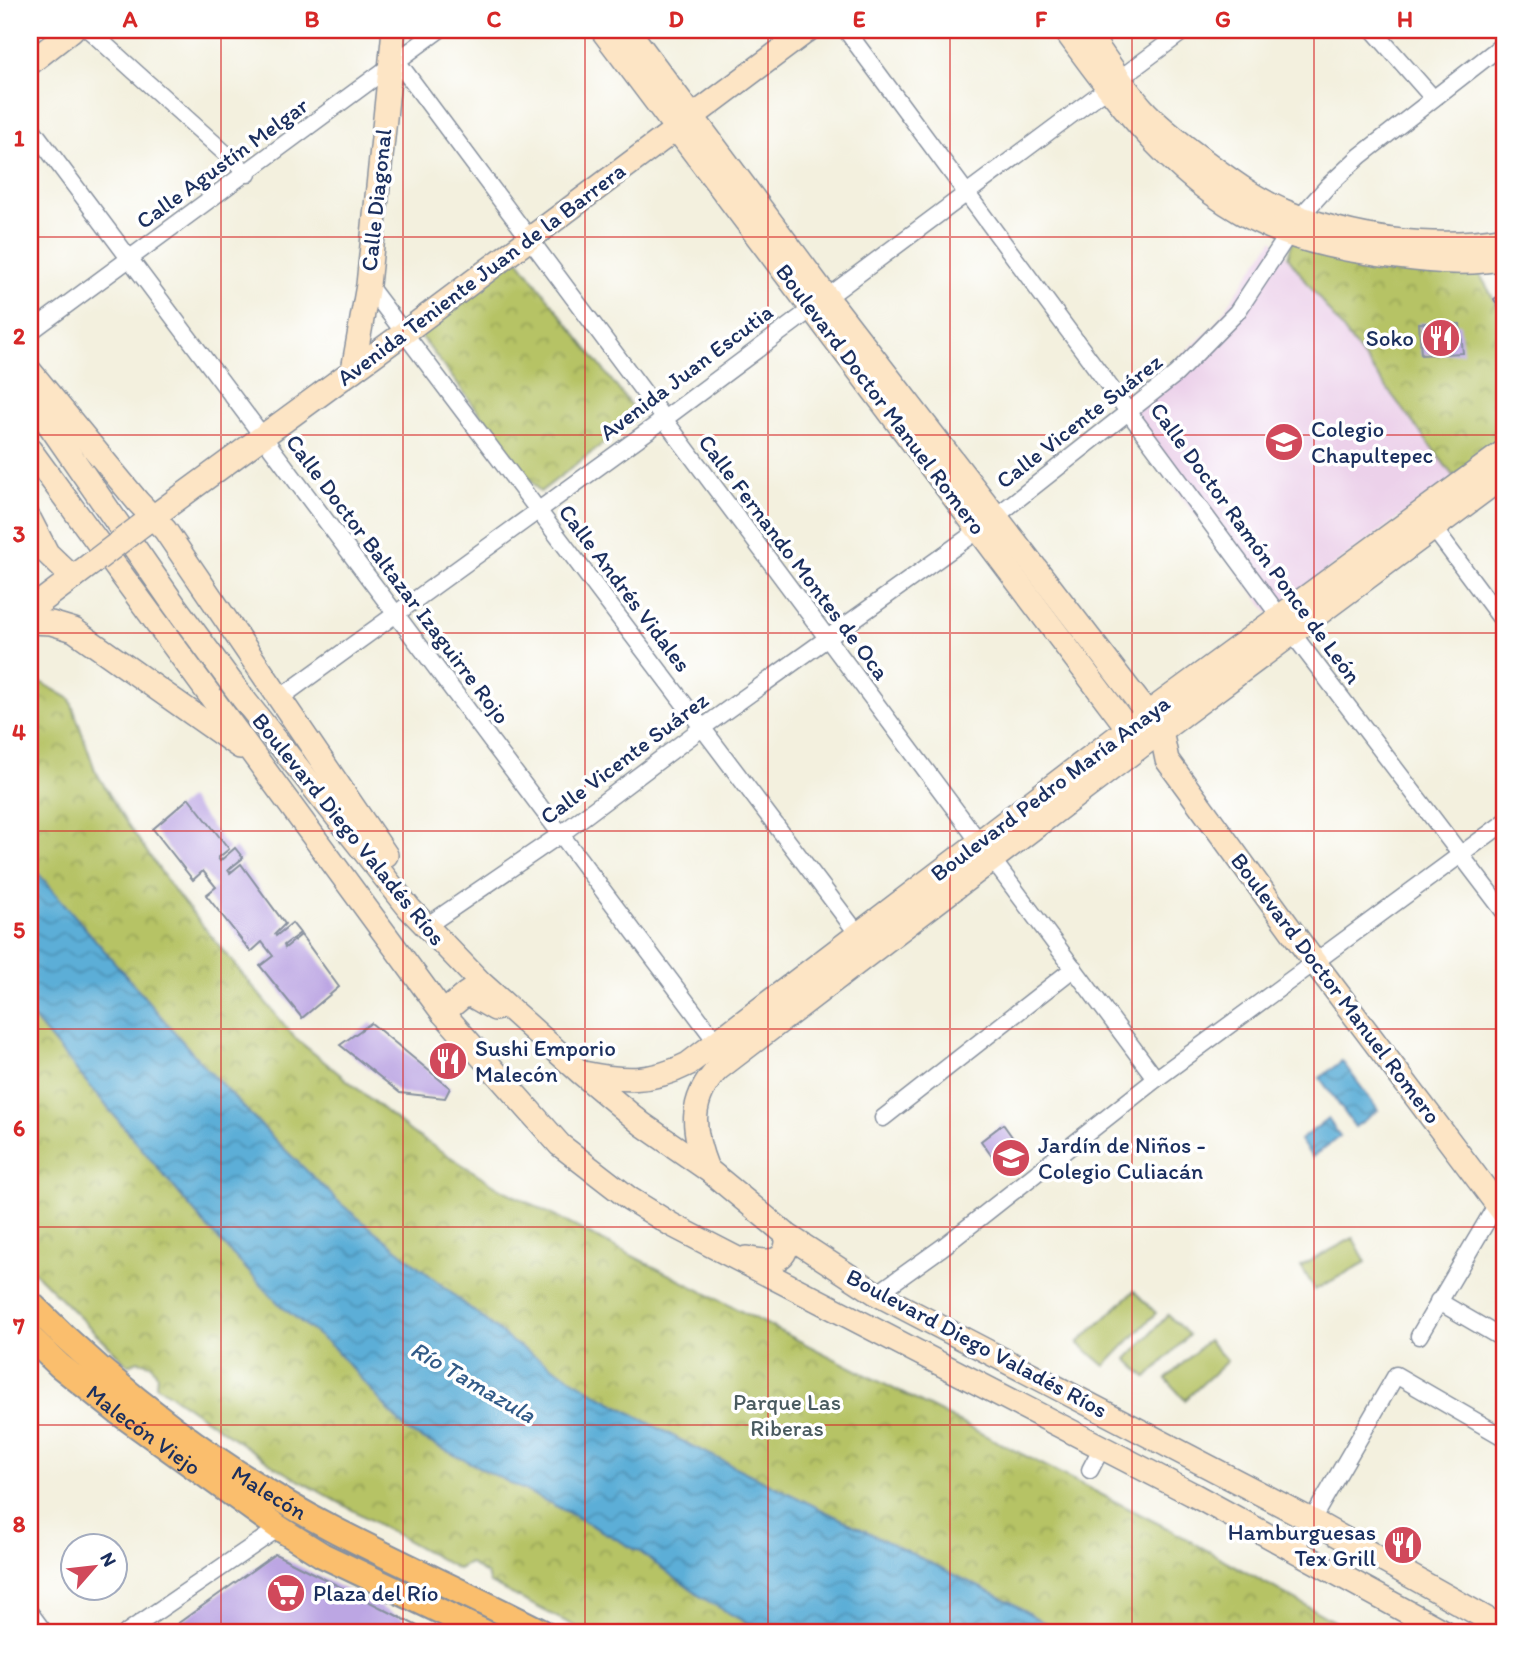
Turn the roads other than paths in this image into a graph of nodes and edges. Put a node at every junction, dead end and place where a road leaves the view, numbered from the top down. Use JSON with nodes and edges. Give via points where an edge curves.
{"nodes":[{"id":1,"x":72,"y":30,"type":"edge"},
{"id":2,"x":89,"y":30,"type":"edge"},
{"id":3,"x":394,"y":30,"type":"edge"},
{"id":4,"x":439,"y":30,"type":"edge"},
{"id":5,"x":602,"y":30,"type":"edge"},
{"id":6,"x":628,"y":30,"type":"edge"},
{"id":7,"x":808,"y":30,"type":"edge"},
{"id":8,"x":846,"y":30,"type":"edge"},
{"id":9,"x":1065,"y":30,"type":"edge"},
{"id":10,"x":1085,"y":30,"type":"edge"},
{"id":11,"x":1185,"y":30,"type":"edge"},
{"id":12,"x":1373,"y":30,"type":"edge"},
{"id":13,"x":1505,"y":43,"type":"edge"},
{"id":14,"x":30,"y":63,"type":"edge"},
{"id":15,"x":393,"y":64,"type":"junction"},
{"id":16,"x":1114,"y":83,"type":"junction"},
{"id":17,"x":1433,"y":98,"type":"junction"},
{"id":18,"x":684,"y":122,"type":"junction"},
{"id":19,"x":30,"y":126,"type":"edge"},
{"id":20,"x":248,"y":174,"type":"junction"},
{"id":21,"x":968,"y":192,"type":"junction"},
{"id":22,"x":1295,"y":226,"type":"junction"},
{"id":23,"x":529,"y":238,"type":"junction"},
{"id":24,"x":1505,"y":238,"type":"edge"},
{"id":25,"x":1505,"y":258,"type":"edge"},
{"id":26,"x":130,"y":259,"type":"junction"},
{"id":27,"x":368,"y":285,"type":"junction"},
{"id":28,"x":818,"y":302,"type":"junction"},
{"id":29,"x":30,"y":332,"type":"edge"},
{"id":30,"x":404,"y":333,"type":"junction"},
{"id":31,"x":353,"y":370,"type":"junction"},
{"id":32,"x":30,"y":371,"type":"edge"},
{"id":33,"x":30,"y":397,"type":"edge"},
{"id":34,"x":1130,"y":411,"type":"junction"},
{"id":35,"x":663,"y":419,"type":"junction"},
{"id":36,"x":263,"y":437,"type":"junction"},
{"id":37,"x":30,"y":450,"type":"edge"},
{"id":38,"x":1505,"y":451,"type":"edge"},
{"id":39,"x":1505,"y":475,"type":"edge"},
{"id":40,"x":537,"y":509,"type":"junction"},
{"id":41,"x":30,"y":520,"type":"edge"},
{"id":42,"x":148,"y":521,"type":"junction"},
{"id":43,"x":1427,"y":521,"type":"junction"},
{"id":44,"x":988,"y":522,"type":"junction"},
{"id":45,"x":82,"y":571,"type":"junction"},
{"id":46,"x":30,"y":610,"type":"edge"},
{"id":47,"x":395,"y":612,"type":"junction"},
{"id":48,"x":30,"y":622,"type":"edge"},
{"id":49,"x":1286,"y":624,"type":"junction"},
{"id":50,"x":1505,"y":624,"type":"edge"},
{"id":51,"x":825,"y":638,"type":"junction"},
{"id":52,"x":280,"y":698,"type":"junction"},
{"id":53,"x":1154,"y":723,"type":"junction"},
{"id":54,"x":702,"y":728,"type":"junction"},
{"id":55,"x":1135,"y":737,"type":"junction"},
{"id":56,"x":255,"y":757,"type":"junction"},
{"id":57,"x":1167,"y":760,"type":"junction"},
{"id":58,"x":1505,"y":822,"type":"edge"},
{"id":59,"x":561,"y":834,"type":"junction"},
{"id":60,"x":986,"y":851,"type":"junction"},
{"id":61,"x":1462,"y":854,"type":"junction"},
{"id":62,"x":409,"y":908,"type":"junction"},
{"id":63,"x":1505,"y":913,"type":"edge"},
{"id":64,"x":425,"y":928,"type":"junction"},
{"id":65,"x":864,"y":943,"type":"junction"},
{"id":66,"x":1315,"y":963,"type":"junction"},
{"id":67,"x":1074,"y":968,"type":"junction"},
{"id":68,"x":443,"y":1013,"type":"junction"},
{"id":69,"x":530,"y":1030,"type":"junction"},
{"id":70,"x":723,"y":1051,"type":"junction"},
{"id":71,"x":581,"y":1073,"type":"junction"},
{"id":72,"x":1156,"y":1080,"type":"junction"},
{"id":73,"x":883,"y":1118,"type":"dead end"},
{"id":74,"x":707,"y":1169,"type":"junction"},
{"id":75,"x":1501,"y":1210,"type":"edge"},
{"id":76,"x":787,"y":1235,"type":"junction"},
{"id":77,"x":730,"y":1254,"type":"junction"},
{"id":78,"x":877,"y":1294,"type":"junction"},
{"id":79,"x":1438,"y":1301,"type":"junction"},
{"id":80,"x":30,"y":1303,"type":"edge"},
{"id":81,"x":1419,"y":1336,"type":"dead end"},
{"id":82,"x":30,"y":1337,"type":"edge"},
{"id":83,"x":1505,"y":1340,"type":"edge"},
{"id":84,"x":1505,"y":1438,"type":"edge"},
{"id":85,"x":1102,"y":1447,"type":"junction"},
{"id":86,"x":1090,"y":1470,"type":"dead end"},
{"id":87,"x":1311,"y":1520,"type":"junction"},
{"id":88,"x":279,"y":1528,"type":"junction"},
{"id":89,"x":335,"y":1530,"type":"junction"},
{"id":90,"x":1295,"y":1549,"type":"junction"},
{"id":91,"x":30,"y":1613,"type":"edge"},
{"id":92,"x":1505,"y":1629,"type":"edge"},
{"id":93,"x":44,"y":1632,"type":"edge"},
{"id":94,"x":127,"y":1632,"type":"edge"},
{"id":95,"x":484,"y":1632,"type":"edge"},
{"id":96,"x":542,"y":1632,"type":"edge"},
{"id":97,"x":1444,"y":1632,"type":"edge"}],
"edges":[{"from":1,"to":14,"type":"main road"},
{"from":2,"to":20,"type":"street"},
{"from":3,"to":15,"type":"main road","name":"Calle Diagonal"},
{"from":4,"to":15,"type":"street","name":"Calle Agustín Melgar"},
{"from":5,"to":18,"type":"main road","name":"Boulevard Doctor Manuel Romero"},
{"from":6,"to":18,"type":"main road","name":"Boulevard Doctor Manuel Romero"},
{"from":7,"to":18,"type":"main road","name":"Avenida Teniente Juan de la Barrera"},
{"from":8,"to":21,"type":"street","name":"Calle Doctor Ramón Ponce de León"},
{"from":9,"to":16,"type":"main road"},
{"from":10,"to":16,"type":"main road"},
{"from":11,"to":16,"type":"street","name":"Avenida Juan Escutia"},
{"from":12,"to":17,"type":"street"},
{"from":13,"to":17,"type":"street","name":"Calle Vicente Suárez"},
{"from":15,"to":20,"type":"street","name":"Calle Agustín Melgar"},
{"from":15,"to":23,"type":"street","name":"Calle Fernando Montes de Oca"},
{"from":15,"to":27,"type":"main road","name":"Calle Diagonal"},
{"from":16,"to":21,"type":"street","name":"Avenida Juan Escutia"},
{"from":16,"to":22,"type":"main road","via":[[1192,151]]},
{"from":17,"to":22,"type":"street","name":"Calle Vicente Suárez","via":[[1360,156]]},
{"from":18,"to":23,"type":"main road","name":"Avenida Teniente Juan de la Barrera"},
{"from":18,"to":28,"type":"main road","name":"Boulevard Doctor Manuel Romero"},
{"from":19,"to":26,"type":"street","name":"Calle Doctor Baltazar Izaguirre Rojo"},
{"from":20,"to":26,"type":"street","name":"Calle Agustín Melgar"},
{"from":21,"to":28,"type":"street","name":"Avenida Juan Escutia"},
{"from":21,"to":34,"type":"street","name":"Calle Doctor Ramón Ponce de León"},
{"from":22,"to":24,"type":"main road","via":[[1461,244]]},
{"from":22,"to":25,"type":"main road","via":[[1360,252],[1472,262]]},
{"from":22,"to":34,"type":"street","name":"Calle Vicente Suárez","via":[[1221,331]]},
{"from":23,"to":30,"type":"main road","name":"Avenida Teniente Juan de la Barrera"},
{"from":23,"to":35,"type":"street","name":"Calle Fernando Montes de Oca"},
{"from":26,"to":29,"type":"street","name":"Calle Agustín Melgar"},
{"from":26,"to":36,"type":"street","name":"Calle Doctor Baltazar Izaguirre Rojo"},
{"from":27,"to":30,"type":"street","name":"Calle Andrés Vidales"},
{"from":27,"to":31,"type":"main road","name":"Calle Diagonal"},
{"from":28,"to":35,"type":"street","name":"Avenida Juan Escutia"},
{"from":28,"to":44,"type":"main road","name":"Boulevard Doctor Manuel Romero"},
{"from":30,"to":31,"type":"main road","name":"Avenida Teniente Juan de la Barrera"},
{"from":30,"to":40,"type":"street","name":"Calle Andrés Vidales"},
{"from":31,"to":36,"type":"main road","name":"Avenida Teniente Juan de la Barrera"},
{"from":32,"to":42,"type":"main road"},
{"from":33,"to":62,"type":"main road","name":"Boulevard Diego Valadés Ríos","via":[[227,677]]},
{"from":34,"to":44,"type":"street","name":"Calle Vicente Suárez"},
{"from":34,"to":49,"type":"street","name":"Calle Doctor Ramón Ponce de León"},
{"from":35,"to":40,"type":"street","name":"Avenida Juan Escutia"},
{"from":35,"to":51,"type":"street","name":"Calle Fernando Montes de Oca"},
{"from":36,"to":42,"type":"main road","name":"Avenida Teniente Juan de la Barrera"},
{"from":36,"to":47,"type":"street","name":"Calle Doctor Baltazar Izaguirre Rojo"},
{"from":37,"to":56,"type":"main road","name":"Boulevard Diego Valadés Ríos"},
{"from":38,"to":43,"type":"main road","name":"Boulevard Pedro María Anaya"},
{"from":39,"to":43,"type":"main road","name":"Boulevard Pedro María Anaya"},
{"from":40,"to":47,"type":"street","name":"Avenida Juan Escutia"},
{"from":40,"to":54,"type":"street","name":"Calle Andrés Vidales"},
{"from":41,"to":45,"type":"main road","via":[[47,553]]},
{"from":42,"to":45,"type":"main road","name":"Avenida Teniente Juan de la Barrera","bridge":true},
{"from":42,"to":52,"type":"main road","via":[[165,530]]},
{"from":43,"to":49,"type":"main road","name":"Boulevard Pedro María Anaya"},
{"from":43,"to":50,"type":"street"},
{"from":44,"to":51,"type":"street","name":"Calle Vicente Suárez"},
{"from":44,"to":53,"type":"main road","name":"Boulevard Doctor Manuel Romero"},
{"from":44,"to":55,"type":"main road","name":"Boulevard Doctor Manuel Romero"},
{"from":45,"to":46,"type":"main road","name":"Avenida Teniente Juan de la Barrera"},
{"from":47,"to":52,"type":"street","name":"Avenida Juan Escutia"},
{"from":47,"to":59,"type":"street","name":"Calle Doctor Baltazar Izaguirre Rojo"},
{"from":48,"to":56,"type":"main road","via":[[74,631]]},
{"from":49,"to":53,"type":"main road","name":"Boulevard Pedro María Anaya"},
{"from":49,"to":61,"type":"street","name":"Calle Doctor Ramón Ponce de León"},
{"from":51,"to":54,"type":"street","name":"Calle Vicente Suárez"},
{"from":51,"to":60,"type":"street","name":"Calle Fernando Montes de Oca"},
{"from":52,"to":62,"type":"main road","via":[[398,874]]},
{"from":53,"to":55,"type":"main road","name":"Boulevard Pedro María Anaya"},
{"from":53,"to":57,"type":"main road","name":"Boulevard Doctor Manuel Romero"},
{"from":54,"to":59,"type":"street","name":"Calle Vicente Suárez"},
{"from":54,"to":65,"type":"street","name":"Calle Andrés Vidales"},
{"from":55,"to":57,"type":"main road","name":"Boulevard Doctor Manuel Romero"},
{"from":55,"to":60,"type":"main road","name":"Boulevard Pedro María Anaya"},
{"from":56,"to":68,"type":"main road","name":"Boulevard Diego Valadés Ríos"},
{"from":57,"to":66,"type":"main road","name":"Boulevard Doctor Manuel Romero"},
{"from":58,"to":61,"type":"street"},
{"from":59,"to":64,"type":"street","name":"Calle Vicente Suárez"},
{"from":59,"to":70,"type":"street","name":"Calle Doctor Baltazar Izaguirre Rojo"},
{"from":60,"to":65,"type":"main road","name":"Boulevard Pedro María Anaya"},
{"from":60,"to":67,"type":"street","name":"Calle Fernando Montes de Oca"},
{"from":61,"to":63,"type":"street","name":"Calle Doctor Ramón Ponce de León"},
{"from":61,"to":66,"type":"street"},
{"from":62,"to":64,"type":"main road","name":"Boulevard Diego Valadés Ríos"},
{"from":64,"to":69,"type":"main road","name":"Boulevard Diego Valadés Ríos"},
{"from":65,"to":70,"type":"main road","name":"Boulevard Pedro María Anaya"},
{"from":66,"to":72,"type":"street"},
{"from":66,"to":75,"type":"main road","name":"Boulevard Doctor Manuel Romero"},
{"from":67,"to":72,"type":"street","name":"Calle Fernando Montes de Oca"},
{"from":67,"to":73,"type":"street"},
{"from":68,"to":69,"type":"main road","via":[[470,993]]},
{"from":68,"to":77,"type":"main road","name":"Boulevard Diego Valadés Ríos","via":[[570,1154],[629,1199]]},
{"from":69,"to":71,"type":"main road","name":"Boulevard Diego Valadés Ríos"},
{"from":70,"to":71,"type":"main road","name":"Boulevard Pedro María Anaya","via":[[659,1077],[624,1080]]},
{"from":70,"to":74,"type":"main road","name":"Boulevard Pedro María Anaya","via":[[694,1111],[694,1132]]},
{"from":71,"to":74,"type":"main road","name":"Boulevard Diego Valadés Ríos","via":[[642,1124]]},
{"from":72,"to":78,"type":"street"},
{"from":74,"to":76,"type":"main road","name":"Boulevard Diego Valadés Ríos"},
{"from":75,"to":79,"type":"street"},
{"from":76,"to":77,"type":"main road","via":[[783,1257],[774,1262]]},
{"from":76,"to":78,"type":"main road","name":"Boulevard Diego Valadés Ríos"},
{"from":77,"to":85,"type":"main road","name":"Boulevard Diego Valadés Ríos"},
{"from":78,"to":87,"type":"main road","name":"Boulevard Diego Valadés Ríos"},
{"from":79,"to":81,"type":"street"},
{"from":79,"to":83,"type":"street"},
{"from":80,"to":89,"type":"main road","name":"Malecón","via":[[178,1431]]},
{"from":82,"to":88,"type":"main road","name":"Malecón Viejo","via":[[118,1412]]},
{"from":84,"to":87,"type":"street","via":[[1396,1375]]},
{"from":85,"to":86,"type":"street"},
{"from":85,"to":90,"type":"main road","name":"Boulevard Diego Valadés Ríos"},
{"from":87,"to":90,"type":"street"},
{"from":87,"to":92,"type":"main road","name":"Boulevard Diego Valadés Ríos"},
{"from":88,"to":89,"type":"main road"},
{"from":88,"to":94,"type":"street"},
{"from":88,"to":95,"type":"main road","name":"Malecón Viejo","via":[[321,1555]]},
{"from":89,"to":96,"type":"main road","name":"Malecón"},
{"from":90,"to":97,"type":"main road","name":"Boulevard Diego Valadés Ríos"},
{"from":91,"to":93,"type":"street"}]}
